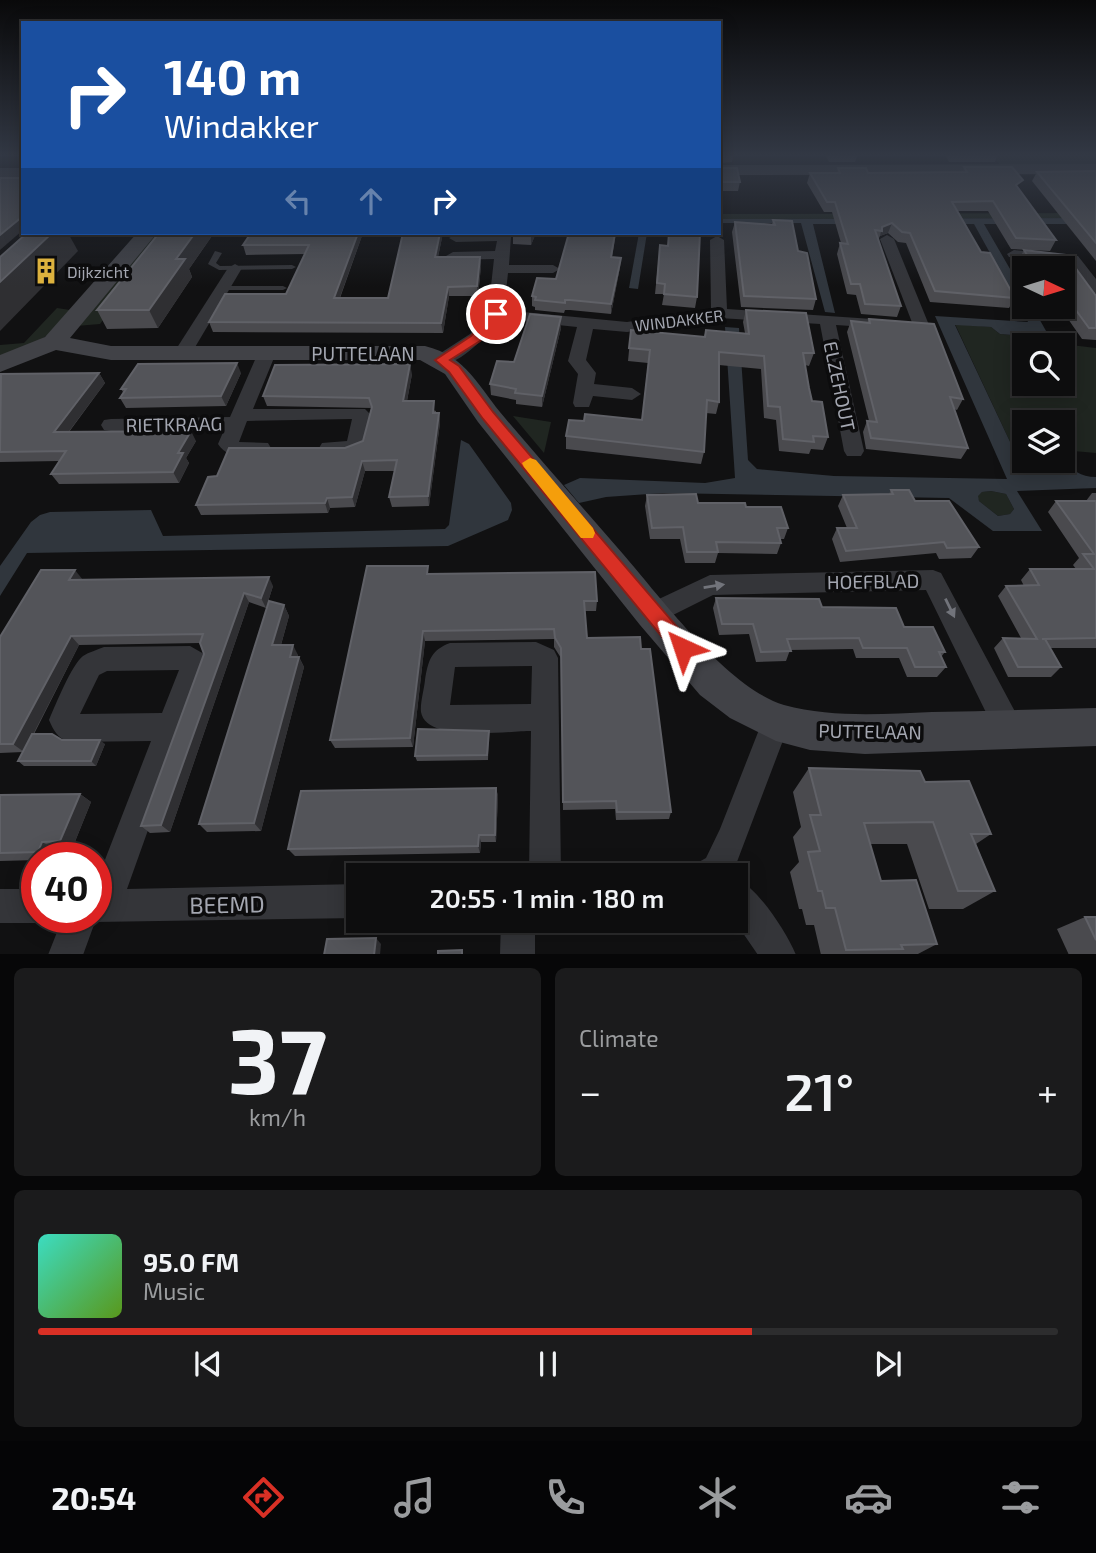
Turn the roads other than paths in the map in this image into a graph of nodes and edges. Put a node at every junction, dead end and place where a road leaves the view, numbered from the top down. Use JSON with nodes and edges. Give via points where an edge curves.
{"nodes":[{"id":1,"x":144,"y":235,"type":"edge"},
{"id":2,"x":456,"y":237,"type":"dead end"},
{"id":3,"x":887,"y":239,"type":"dead end"},
{"id":4,"x":717,"y":240,"type":"dead end"},
{"id":5,"x":218,"y":253,"type":"dead end"},
{"id":6,"x":1014,"y":254,"type":"dead end"},
{"id":7,"x":453,"y":256,"type":"edge"},
{"id":8,"x":502,"y":262,"type":"junction"},
{"id":9,"x":292,"y":267,"type":"dead end"},
{"id":10,"x":235,"y":268,"type":"junction"},
{"id":11,"x":553,"y":268,"type":"dead end"},
{"id":12,"x":223,"y":288,"type":"junction"},
{"id":13,"x":283,"y":288,"type":"dead end"},
{"id":14,"x":1096,"y":289,"type":"edge"},
{"id":15,"x":719,"y":313,"type":"junction"},
{"id":16,"x":496,"y":314,"type":"junction"},
{"id":17,"x":827,"y":320,"type":"junction"},
{"id":18,"x":586,"y":323,"type":"junction"},
{"id":19,"x":54,"y":342,"type":"junction"},
{"id":20,"x":267,"y":353,"type":"junction"},
{"id":21,"x":182,"y":354,"type":"junction"},
{"id":22,"x":442,"y":360,"type":"junction"},
{"id":23,"x":0,"y":363,"type":"edge"},
{"id":24,"x":632,"y":394,"type":"dead end"},
{"id":25,"x":239,"y":419,"type":"junction"},
{"id":26,"x":111,"y":425,"type":"dead end"},
{"id":27,"x":286,"y":448,"type":"edge"},
{"id":28,"x":311,"y":448,"type":"edge"},
{"id":29,"x":854,"y":451,"type":"dead end"},
{"id":30,"x":653,"y":614,"type":"junction"},
{"id":31,"x":545,"y":717,"type":"dead end"},
{"id":32,"x":776,"y":722,"type":"junction"},
{"id":33,"x":170,"y":727,"type":"junction"},
{"id":34,"x":1096,"y":727,"type":"edge"},
{"id":35,"x":1009,"y":729,"type":"junction"},
{"id":36,"x":545,"y":863,"type":"edge"},
{"id":37,"x":727,"y":863,"type":"edge"},
{"id":38,"x":112,"y":865,"type":"edge"},
{"id":39,"x":346,"y":901,"type":"edge"},
{"id":40,"x":0,"y":906,"type":"edge"},
{"id":41,"x":21,"y":906,"type":"edge"},
{"id":42,"x":112,"y":909,"type":"edge"},
{"id":43,"x":748,"y":914,"type":"edge"},
{"id":44,"x":78,"y":933,"type":"edge"},
{"id":45,"x":518,"y":933,"type":"edge"},
{"id":46,"x":65,"y":954,"type":"edge"},
{"id":47,"x":517,"y":954,"type":"edge"},
{"id":48,"x":779,"y":954,"type":"edge"}],
"edges":[{"from":1,"to":19,"type":"street"},
{"from":2,"to":8,"type":"street","via":[[504,237]]},
{"from":3,"to":17,"type":"street","name":"WINDAKKER","via":[[927,326]]},
{"from":4,"to":15,"type":"street"},
{"from":5,"to":10,"type":"lane","via":[[212,264]]},
{"from":6,"to":14,"type":"street","via":[[1073,259]]},
{"from":7,"to":8,"type":"street"},
{"from":8,"to":11,"type":"street"},
{"from":8,"to":16,"type":"street"},
{"from":9,"to":10,"type":"lane"},
{"from":10,"to":12,"type":"street"},
{"from":12,"to":13,"type":"lane"},
{"from":12,"to":21,"type":"street"},
{"from":15,"to":17,"type":"street","name":"WINDAKKER"},
{"from":15,"to":18,"type":"street","name":"WINDAKKER","via":[[635,326]]},
{"from":16,"to":18,"type":"street","name":"WINDAKKER"},
{"from":16,"to":22,"type":"street","via":[[476,338]]},
{"from":17,"to":29,"type":"street","name":"ELZEHOUT"},
{"from":18,"to":24,"type":"street","via":[[577,361],[587,373],[584,396]]},
{"from":19,"to":21,"type":"street","name":"PUTTELAAN","via":[[111,353]]},
{"from":19,"to":23,"type":"street"},
{"from":20,"to":21,"type":"street","name":"PUTTELAAN"},
{"from":20,"to":22,"type":"street","name":"PUTTELAAN","via":[[405,351]]},
{"from":20,"to":25,"type":"street","name":"RIETKRAAG"},
{"from":22,"to":30,"type":"street","name":"PUTTELAAN"},
{"from":25,"to":26,"type":"street","name":"RIETKRAAG"},
{"from":25,"to":27,"type":"street","name":"RIETKRAAG","via":[[228,444],[236,449]]},
{"from":25,"to":28,"type":"street","name":"RIETKRAAG","via":[[362,416],[356,444]]},
{"from":30,"to":32,"type":"street","name":"PUTTELAAN","via":[[714,682]]},
{"from":30,"to":35,"type":"street","name":"HOEFBLAD","one_way":true,"via":[[710,585],[933,580]]},
{"from":31,"to":36,"type":"street"},
{"from":32,"to":35,"type":"street","name":"PUTTELAAN","via":[[865,734]]},
{"from":32,"to":37,"type":"street"},
{"from":33,"to":33,"type":"street","via":[[195,663],[190,658],[104,659],[90,666],[63,720],[68,728]]},
{"from":33,"to":38,"type":"street"},
{"from":34,"to":35,"type":"street","name":"PUTTELAAN"},
{"from":39,"to":42,"type":"street","name":"BEEMD"},
{"from":40,"to":41,"type":"street"},
{"from":43,"to":48,"type":"street"},
{"from":44,"to":46,"type":"street"},
{"from":45,"to":47,"type":"street"}]}
